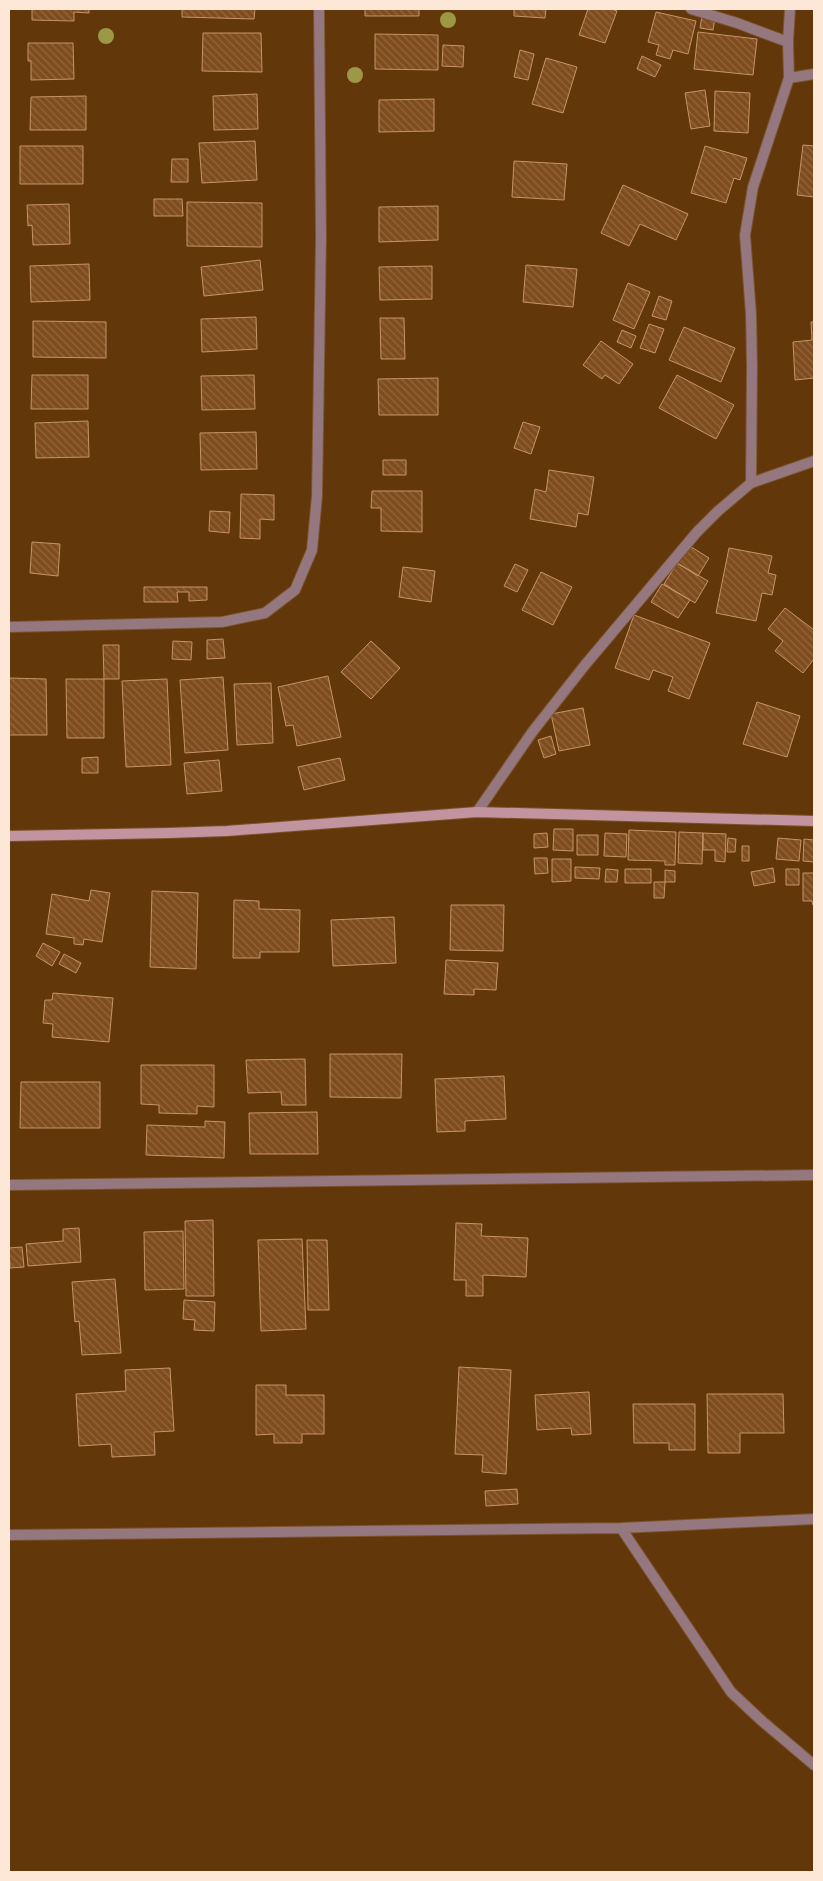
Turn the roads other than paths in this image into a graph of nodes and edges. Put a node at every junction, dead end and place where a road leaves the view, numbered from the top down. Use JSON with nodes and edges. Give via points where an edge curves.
{"nodes":[{"id":1,"x":319,"y":9,"type":"edge"},
{"id":2,"x":691,"y":9,"type":"edge"},
{"id":3,"x":790,"y":9,"type":"edge"},
{"id":4,"x":788,"y":42,"type":"junction"},
{"id":5,"x":814,"y":74,"type":"edge"},
{"id":6,"x":789,"y":78,"type":"junction"},
{"id":7,"x":814,"y":461,"type":"edge"},
{"id":8,"x":751,"y":483,"type":"junction"},
{"id":9,"x":9,"y":627,"type":"edge"},
{"id":10,"x":477,"y":812,"type":"junction"},
{"id":11,"x":814,"y":821,"type":"edge"},
{"id":12,"x":9,"y":836,"type":"edge"},
{"id":13,"x":814,"y":1175,"type":"edge"},
{"id":14,"x":9,"y":1185,"type":"edge"},
{"id":15,"x":814,"y":1519,"type":"edge"},
{"id":16,"x":620,"y":1528,"type":"junction"},
{"id":17,"x":9,"y":1535,"type":"edge"},
{"id":18,"x":814,"y":1765,"type":"edge"}],
"edges":[{"from":1,"to":9,"type":"street","via":[[321,238],[317,496],[312,550],[295,590],[266,612],[222,622]]},
{"from":2,"to":4,"type":"street"},
{"from":3,"to":4,"type":"street"},
{"from":4,"to":6,"type":"street"},
{"from":5,"to":6,"type":"street"},
{"from":6,"to":8,"type":"street","via":[[753,187],[745,235],[751,314]]},
{"from":7,"to":8,"type":"street"},
{"from":8,"to":10,"type":"street","via":[[697,532],[591,657],[533,730]]},
{"from":10,"to":11,"type":"street"},
{"from":10,"to":12,"type":"street","via":[[227,831]]},
{"from":13,"to":14,"type":"street"},
{"from":15,"to":16,"type":"street"},
{"from":16,"to":17,"type":"street"},
{"from":16,"to":18,"type":"street","via":[[731,1692]]}]}
